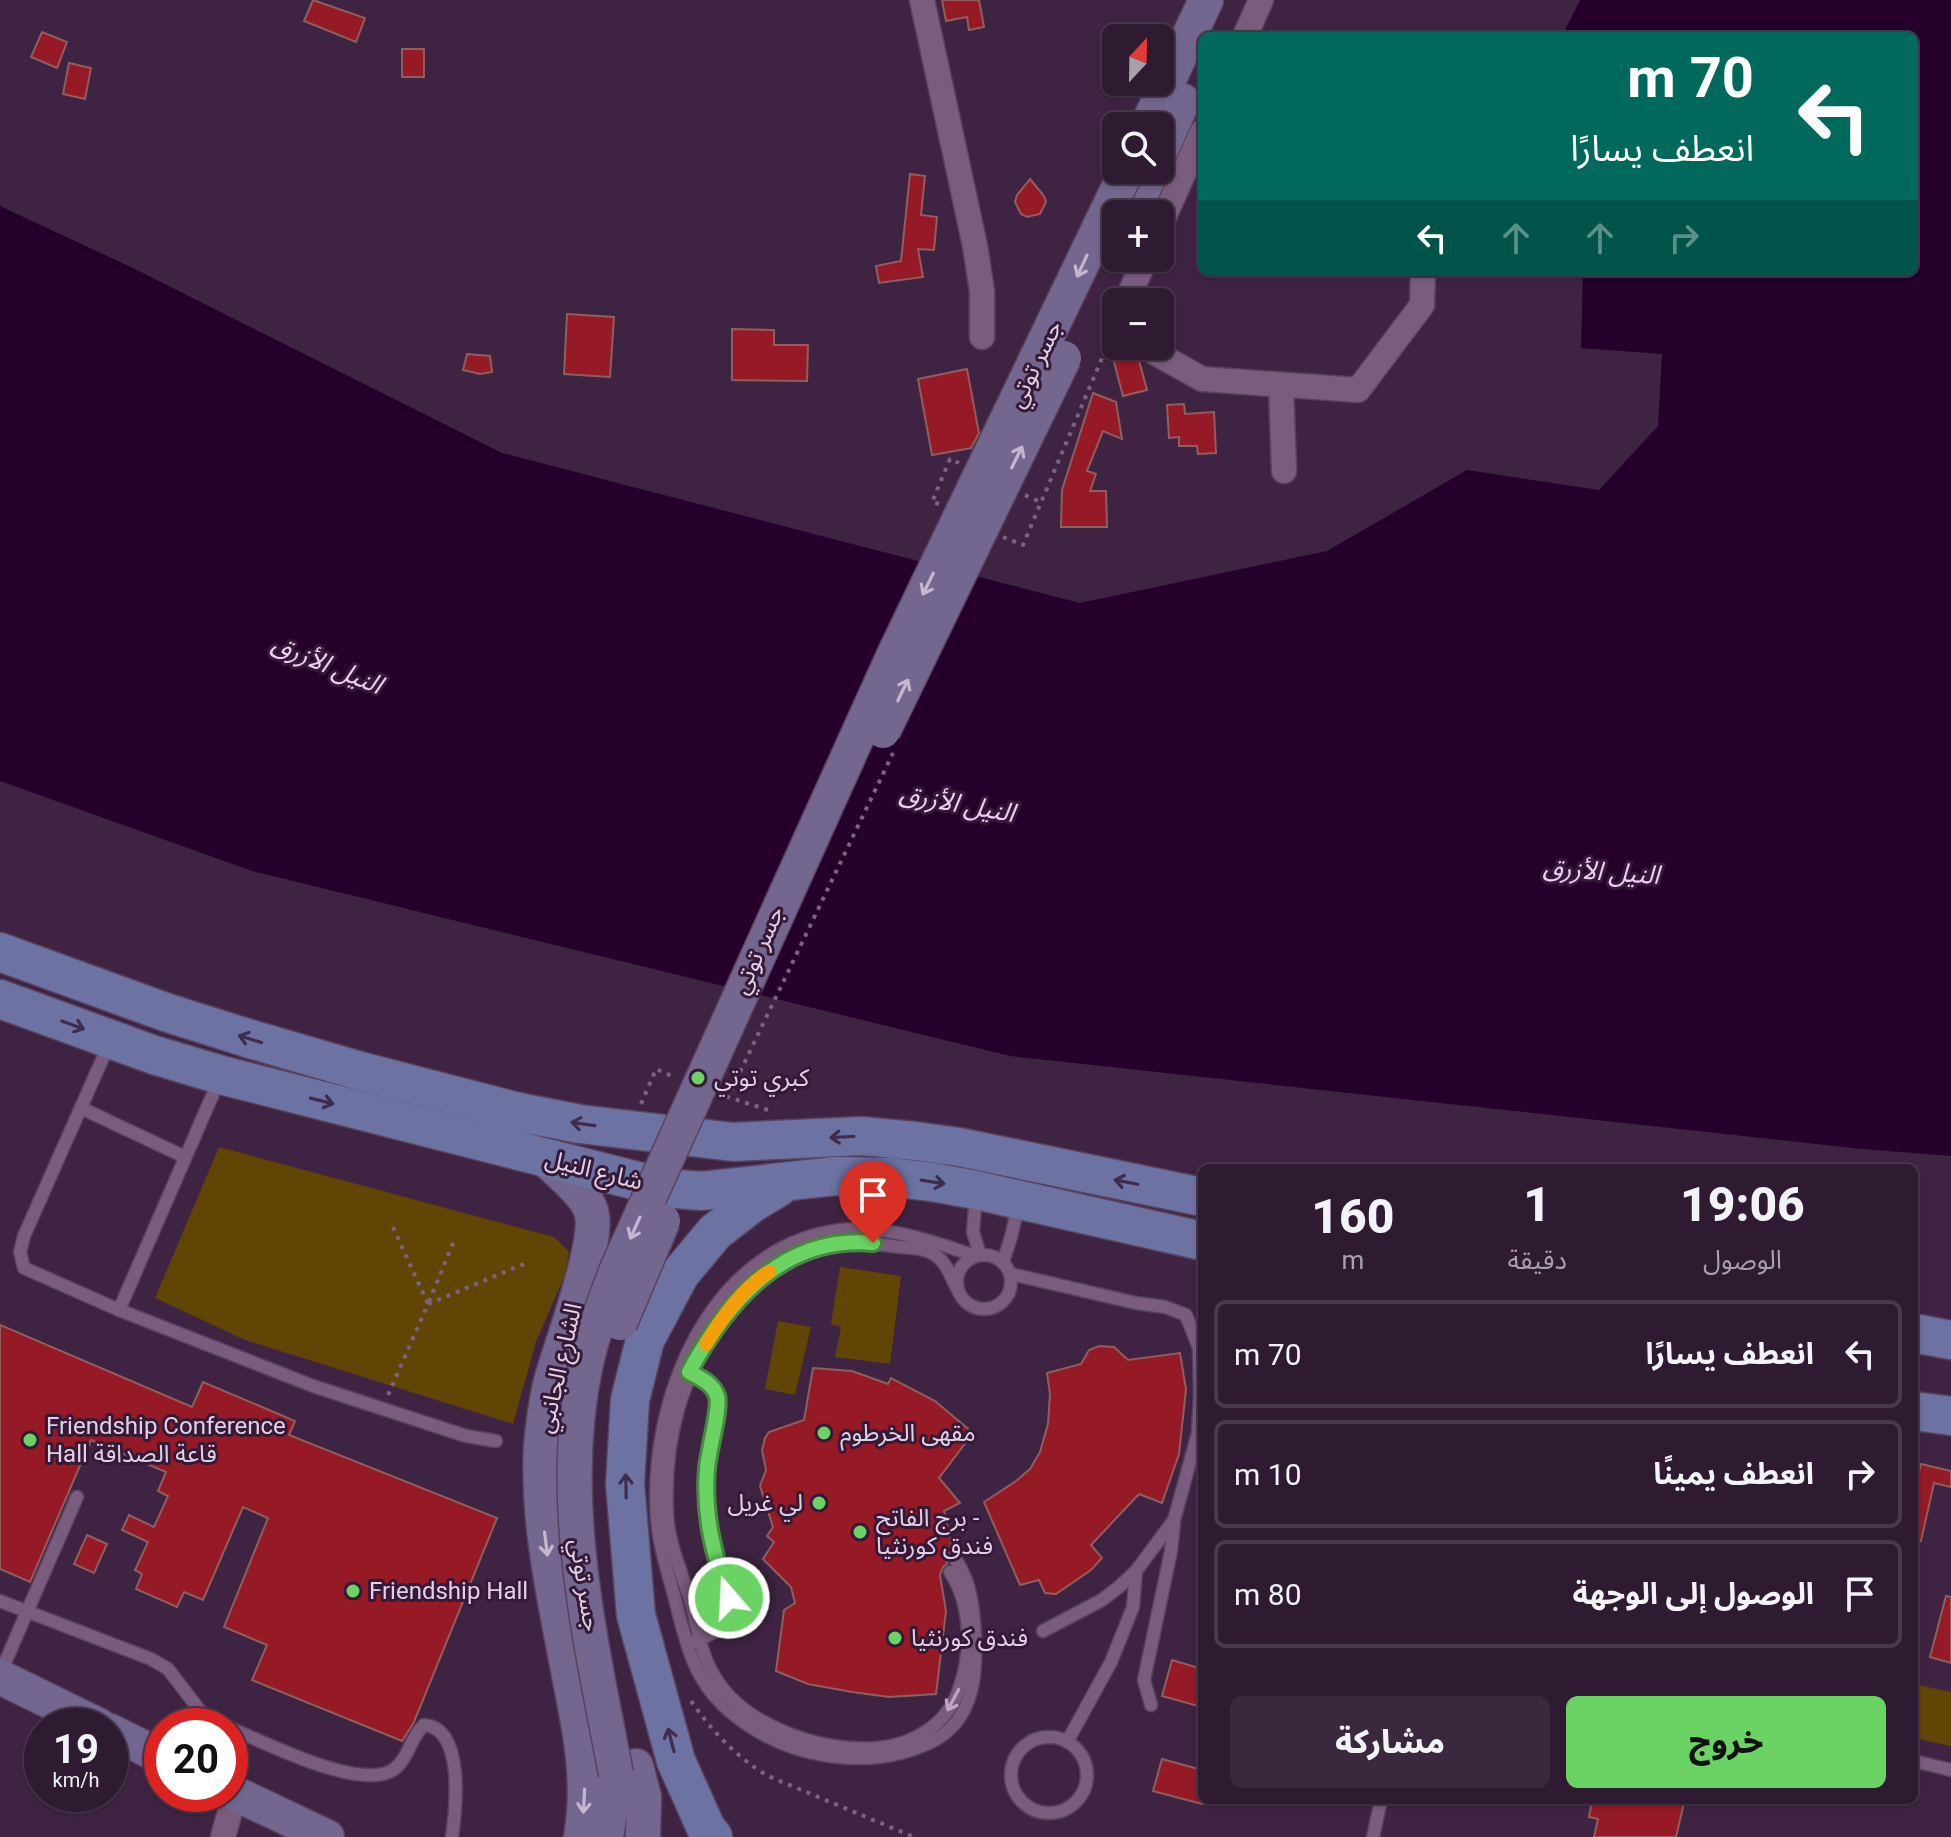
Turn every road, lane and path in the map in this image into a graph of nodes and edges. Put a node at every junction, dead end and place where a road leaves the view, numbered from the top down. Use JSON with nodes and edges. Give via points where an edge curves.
{"nodes":[{"id":1,"x":922,"y":0,"type":"edge"},
{"id":2,"x":1206,"y":0,"type":"edge"},
{"id":3,"x":1229,"y":0,"type":"edge"},
{"id":4,"x":1261,"y":0,"type":"edge"},
{"id":5,"x":1215,"y":32,"type":"edge"},
{"id":6,"x":1247,"y":32,"type":"edge"},
{"id":7,"x":1198,"y":69,"type":"edge"},
{"id":8,"x":1154,"y":112,"type":"edge"},
{"id":9,"x":1174,"y":121,"type":"edge"},
{"id":10,"x":1198,"y":141,"type":"edge"},
{"id":11,"x":1120,"y":184,"type":"edge"},
{"id":12,"x":1172,"y":200,"type":"edge"},
{"id":13,"x":1105,"y":272,"type":"edge"},
{"id":14,"x":1423,"y":276,"type":"edge"},
{"id":15,"x":982,"y":337,"type":"dead end"},
{"id":16,"x":1102,"y":358,"type":"edge"},
{"id":17,"x":1168,"y":360,"type":"edge"},
{"id":18,"x":1281,"y":385,"type":"junction"},
{"id":19,"x":1284,"y":471,"type":"dead end"},
{"id":20,"x":998,"y":535,"type":"dead end"},
{"id":21,"x":894,"y":751,"type":"dead end"},
{"id":22,"x":0,"y":952,"type":"edge"},
{"id":23,"x":0,"y":999,"type":"edge"},
{"id":24,"x":168,"y":1013,"type":"junction"},
{"id":25,"x":112,"y":1039,"type":"junction"},
{"id":26,"x":154,"y":1055,"type":"junction"},
{"id":27,"x":221,"y":1075,"type":"junction"},
{"id":28,"x":681,"y":1080,"type":"dead end"},
{"id":29,"x":642,"y":1103,"type":"dead end"},
{"id":30,"x":81,"y":1108,"type":"junction"},
{"id":31,"x":769,"y":1111,"type":"dead end"},
{"id":32,"x":185,"y":1157,"type":"junction"},
{"id":33,"x":543,"y":1157,"type":"junction"},
{"id":34,"x":792,"y":1179,"type":"junction"},
{"id":35,"x":976,"y":1190,"type":"junction"},
{"id":36,"x":1198,"y":1196,"type":"edge"},
{"id":37,"x":1019,"y":1201,"type":"junction"},
{"id":38,"x":392,"y":1225,"type":"dead end"},
{"id":39,"x":455,"y":1238,"type":"dead end"},
{"id":40,"x":1198,"y":1240,"type":"edge"},
{"id":41,"x":977,"y":1256,"type":"junction"},
{"id":42,"x":529,"y":1262,"type":"dead end"},
{"id":43,"x":1003,"y":1262,"type":"junction"},
{"id":44,"x":1011,"y":1274,"type":"junction"},
{"id":45,"x":958,"y":1290,"type":"junction"},
{"id":46,"x":428,"y":1304,"type":"junction"},
{"id":47,"x":119,"y":1310,"type":"junction"},
{"id":48,"x":1918,"y":1334,"type":"edge"},
{"id":49,"x":1951,"y":1340,"type":"edge"},
{"id":50,"x":1198,"y":1345,"type":"edge"},
{"id":51,"x":689,"y":1372,"type":"junction"},
{"id":52,"x":382,"y":1409,"type":"junction"},
{"id":53,"x":1918,"y":1412,"type":"edge"},
{"id":54,"x":1951,"y":1416,"type":"edge"},
{"id":55,"x":1198,"y":1433,"type":"edge"},
{"id":56,"x":496,"y":1441,"type":"dead end"},
{"id":57,"x":77,"y":1497,"type":"dead end"},
{"id":58,"x":1174,"y":1520,"type":"junction"},
{"id":59,"x":952,"y":1555,"type":"dead end"},
{"id":60,"x":1136,"y":1571,"type":"junction"},
{"id":61,"x":950,"y":1572,"type":"dead end"},
{"id":62,"x":0,"y":1601,"type":"edge"},
{"id":63,"x":27,"y":1612,"type":"junction"},
{"id":64,"x":1043,"y":1631,"type":"dead end"},
{"id":65,"x":694,"y":1642,"type":"junction"},
{"id":66,"x":0,"y":1675,"type":"edge"},
{"id":67,"x":1151,"y":1705,"type":"dead end"},
{"id":68,"x":65,"y":1708,"type":"edge"},
{"id":69,"x":198,"y":1708,"type":"edge"},
{"id":70,"x":248,"y":1735,"type":"edge"},
{"id":71,"x":1067,"y":1742,"type":"junction"},
{"id":72,"x":1918,"y":1762,"type":"edge"},
{"id":73,"x":1951,"y":1770,"type":"edge"},
{"id":74,"x":685,"y":1782,"type":"junction"},
{"id":75,"x":248,"y":1800,"type":"edge"},
{"id":76,"x":1380,"y":1804,"type":"edge"},
{"id":77,"x":640,"y":1806,"type":"edge"},
{"id":78,"x":228,"y":1812,"type":"edge"},
{"id":79,"x":223,"y":1837,"type":"edge"},
{"id":80,"x":327,"y":1837,"type":"edge"},
{"id":81,"x":452,"y":1837,"type":"edge"},
{"id":82,"x":581,"y":1837,"type":"edge"},
{"id":83,"x":606,"y":1837,"type":"edge"},
{"id":84,"x":713,"y":1837,"type":"edge"},
{"id":85,"x":1373,"y":1837,"type":"edge"}],
"edges":[{"from":1,"to":15,"type":"street","via":[[975,246],[984,310]]},
{"from":2,"to":8,"type":"street"},
{"from":3,"to":5,"type":"street"},
{"from":4,"to":6,"type":"street"},
{"from":7,"to":9,"type":"street"},
{"from":10,"to":12,"type":"street"},
{"from":11,"to":77,"type":"street","name":"جسر توتي","one_way":true,"bridge":true,"via":[[833,785],[596,1325],[578,1406],[573,1462],[579,1559]]},
{"from":77,"to":13,"type":"street","name":"جسر توتي","one_way":true,"bridge":true,"via":[[600,1550],[596,1489],[598,1437],[613,1346],[718,1090],[847,807]]},
{"from":14,"to":18,"type":"street","via":[[1422,305],[1358,390]]},
{"from":16,"to":20,"type":"path","via":[[1023,545]]},
{"from":17,"to":18,"type":"street","via":[[1202,379]]},
{"from":18,"to":19,"type":"street"},
{"from":21,"to":31,"type":"path","name":"جسر توتي","via":[[728,1097]]},
{"from":22,"to":24,"type":"main road","name":"شارع النيل"},
{"from":23,"to":25,"type":"main road","name":"شارع النيل","one_way":true},
{"from":24,"to":26,"type":"main road"},
{"from":36,"to":24,"type":"main road","name":"شارع النيل","one_way":true,"via":[[915,1141],[861,1136],[733,1142],[580,1124],[480,1104]]},
{"from":25,"to":26,"type":"main road","name":"شارع النيل"},
{"from":25,"to":30,"type":"lane"},
{"from":26,"to":27,"type":"main road","name":"شارع النيل"},
{"from":27,"to":32,"type":"lane"},
{"from":27,"to":33,"type":"main road","name":"شارع النيل","one_way":true},
{"from":28,"to":29,"type":"path","via":[[656,1069]]},
{"from":30,"to":32,"type":"lane"},
{"from":30,"to":47,"type":"lane","via":[[20,1252],[24,1268]]},
{"from":32,"to":47,"type":"lane"},
{"from":33,"to":34,"type":"main road","name":"شارع النيل","via":[[665,1188],[732,1189]]},
{"from":33,"to":82,"type":"street","name":"الشارع الجانبي","one_way":true,"via":[[583,1197],[593,1229],[550,1384],[540,1493],[584,1750]]},
{"from":34,"to":35,"type":"main road","name":"شارع النيل","one_way":true,"via":[[888,1177]]},
{"from":74,"to":34,"type":"main road","one_way":true,"via":[[636,1615],[625,1484],[630,1400],[645,1340],[680,1274],[715,1232]]},
{"from":35,"to":37,"type":"main road","name":"شارع النيل"},
{"from":35,"to":41,"type":"lane"},
{"from":37,"to":40,"type":"main road","name":"شارع النيل"},
{"from":37,"to":43,"type":"lane"},
{"from":38,"to":46,"type":"path"},
{"from":39,"to":46,"type":"path"},
{"from":41,"to":43,"type":"lane"},
{"from":41,"to":45,"type":"lane","via":[[960,1269]]},
{"from":41,"to":65,"type":"lane","via":[[882,1232],[826,1233],[785,1248],[752,1269],[702,1325],[671,1393],[657,1475],[659,1532]]},
{"from":42,"to":46,"type":"path"},
{"from":43,"to":44,"type":"lane"},
{"from":44,"to":45,"type":"lane","via":[[1009,1295],[993,1309],[971,1306]]},
{"from":44,"to":50,"type":"lane","via":[[1186,1315]]},
{"from":45,"to":51,"type":"lane","via":[[940,1259],[924,1250],[859,1241],[816,1247],[757,1279],[712,1333]]},
{"from":46,"to":52,"type":"path"},
{"from":47,"to":52,"type":"lane"},
{"from":48,"to":49,"type":"main road"},
{"from":51,"to":65,"type":"lane","via":[[674,1421],[667,1514]]},
{"from":51,"to":65,"type":"lane","via":[[712,1386],[718,1398],[708,1452],[707,1506],[731,1605],[727,1626]]},
{"from":52,"to":56,"type":"lane"},
{"from":53,"to":54,"type":"main road"},
{"from":55,"to":58,"type":"lane"},
{"from":57,"to":63,"type":"lane"},
{"from":58,"to":60,"type":"lane"},
{"from":58,"to":67,"type":"lane","via":[[1144,1680]]},
{"from":59,"to":65,"type":"lane","via":[[968,1585],[976,1676],[956,1720],[940,1738],[912,1751],[853,1760],[788,1746],[753,1728],[721,1702],[700,1675]]},
{"from":60,"to":64,"type":"lane","via":[[1102,1600]]},
{"from":60,"to":71,"type":"lane","via":[[1133,1607],[1122,1635]]},
{"from":61,"to":65,"type":"lane","one_way":true,"via":[[966,1619],[964,1674],[948,1711],[922,1735],[905,1742],[841,1748],[776,1728],[721,1686]]},
{"from":62,"to":63,"type":"lane"},
{"from":63,"to":66,"type":"lane"},
{"from":63,"to":69,"type":"lane","via":[[151,1659],[168,1669]]},
{"from":66,"to":68,"type":"street"},
{"from":70,"to":81,"type":"lane","via":[[350,1775],[374,1777],[403,1759],[424,1725],[435,1726],[445,1735],[452,1759],[457,1799]]},
{"from":71,"to":71,"type":"lane","via":[[1085,1763],[1084,1790],[1064,1810],[1050,1813],[1024,1804],[1011,1780],[1017,1754],[1040,1738]]},
{"from":72,"to":73,"type":"lane"},
{"from":74,"to":77,"type":"street"},
{"from":74,"to":84,"type":"main road"},
{"from":75,"to":80,"type":"street"},
{"from":76,"to":85,"type":"lane"},
{"from":77,"to":83,"type":"street"},
{"from":78,"to":79,"type":"street"}]}
